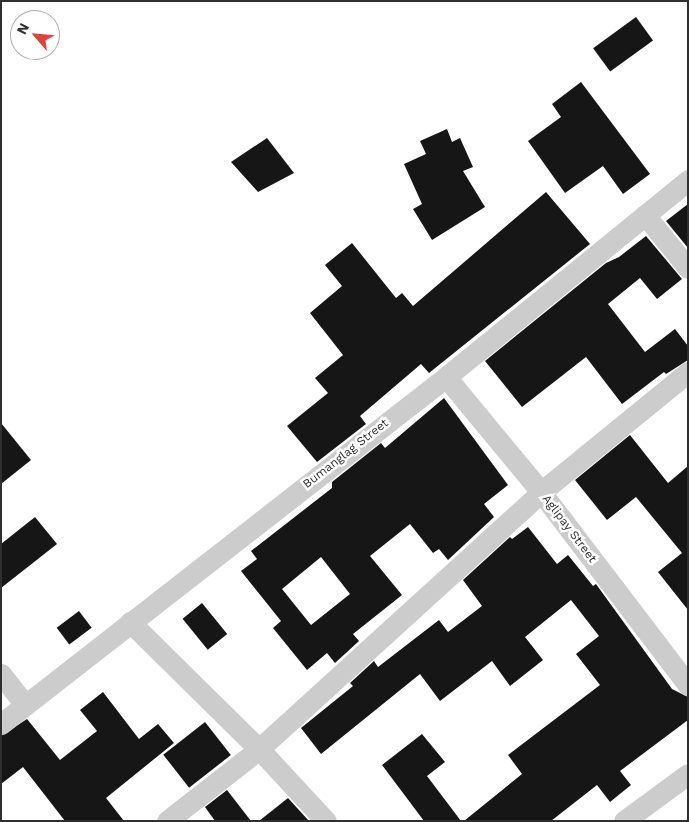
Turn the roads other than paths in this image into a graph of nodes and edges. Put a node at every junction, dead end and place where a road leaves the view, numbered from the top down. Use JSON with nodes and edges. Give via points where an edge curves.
{"nodes":[{"id":1,"x":688,"y":180,"type":"edge"},
{"id":2,"x":645,"y":215,"type":"junction"},
{"id":3,"x":688,"y":268,"type":"edge"},
{"id":4,"x":688,"y":372,"type":"edge"},
{"id":5,"x":446,"y":377,"type":"junction"},
{"id":6,"x":540,"y":492,"type":"junction"},
{"id":7,"x":130,"y":622,"type":"junction"},
{"id":8,"x":1,"y":674,"type":"edge"},
{"id":9,"x":688,"y":685,"type":"edge"},
{"id":10,"x":26,"y":705,"type":"junction"},
{"id":11,"x":1,"y":724,"type":"edge"},
{"id":12,"x":259,"y":749,"type":"junction"},
{"id":13,"x":688,"y":774,"type":"edge"},
{"id":14,"x":167,"y":821,"type":"edge"},
{"id":15,"x":326,"y":821,"type":"edge"},
{"id":16,"x":624,"y":821,"type":"edge"}],
"edges":[{"from":1,"to":2,"type":"street","name":"Bumanglag Street"},
{"from":2,"to":3,"type":"street"},
{"from":2,"to":5,"type":"street","name":"Bumanglag Street"},
{"from":4,"to":6,"type":"street"},
{"from":5,"to":6,"type":"street","name":"Aglipay Street"},
{"from":5,"to":7,"type":"street","name":"Bumanglag Street"},
{"from":6,"to":9,"type":"street","name":"Aglipay Street"},
{"from":6,"to":12,"type":"street"},
{"from":7,"to":10,"type":"street","name":"Bumanglag Street"},
{"from":7,"to":12,"type":"street"},
{"from":8,"to":10,"type":"street"},
{"from":10,"to":11,"type":"street","name":"Bumanglag Street"},
{"from":12,"to":14,"type":"street"},
{"from":12,"to":15,"type":"street"},
{"from":13,"to":16,"type":"street"}]}
